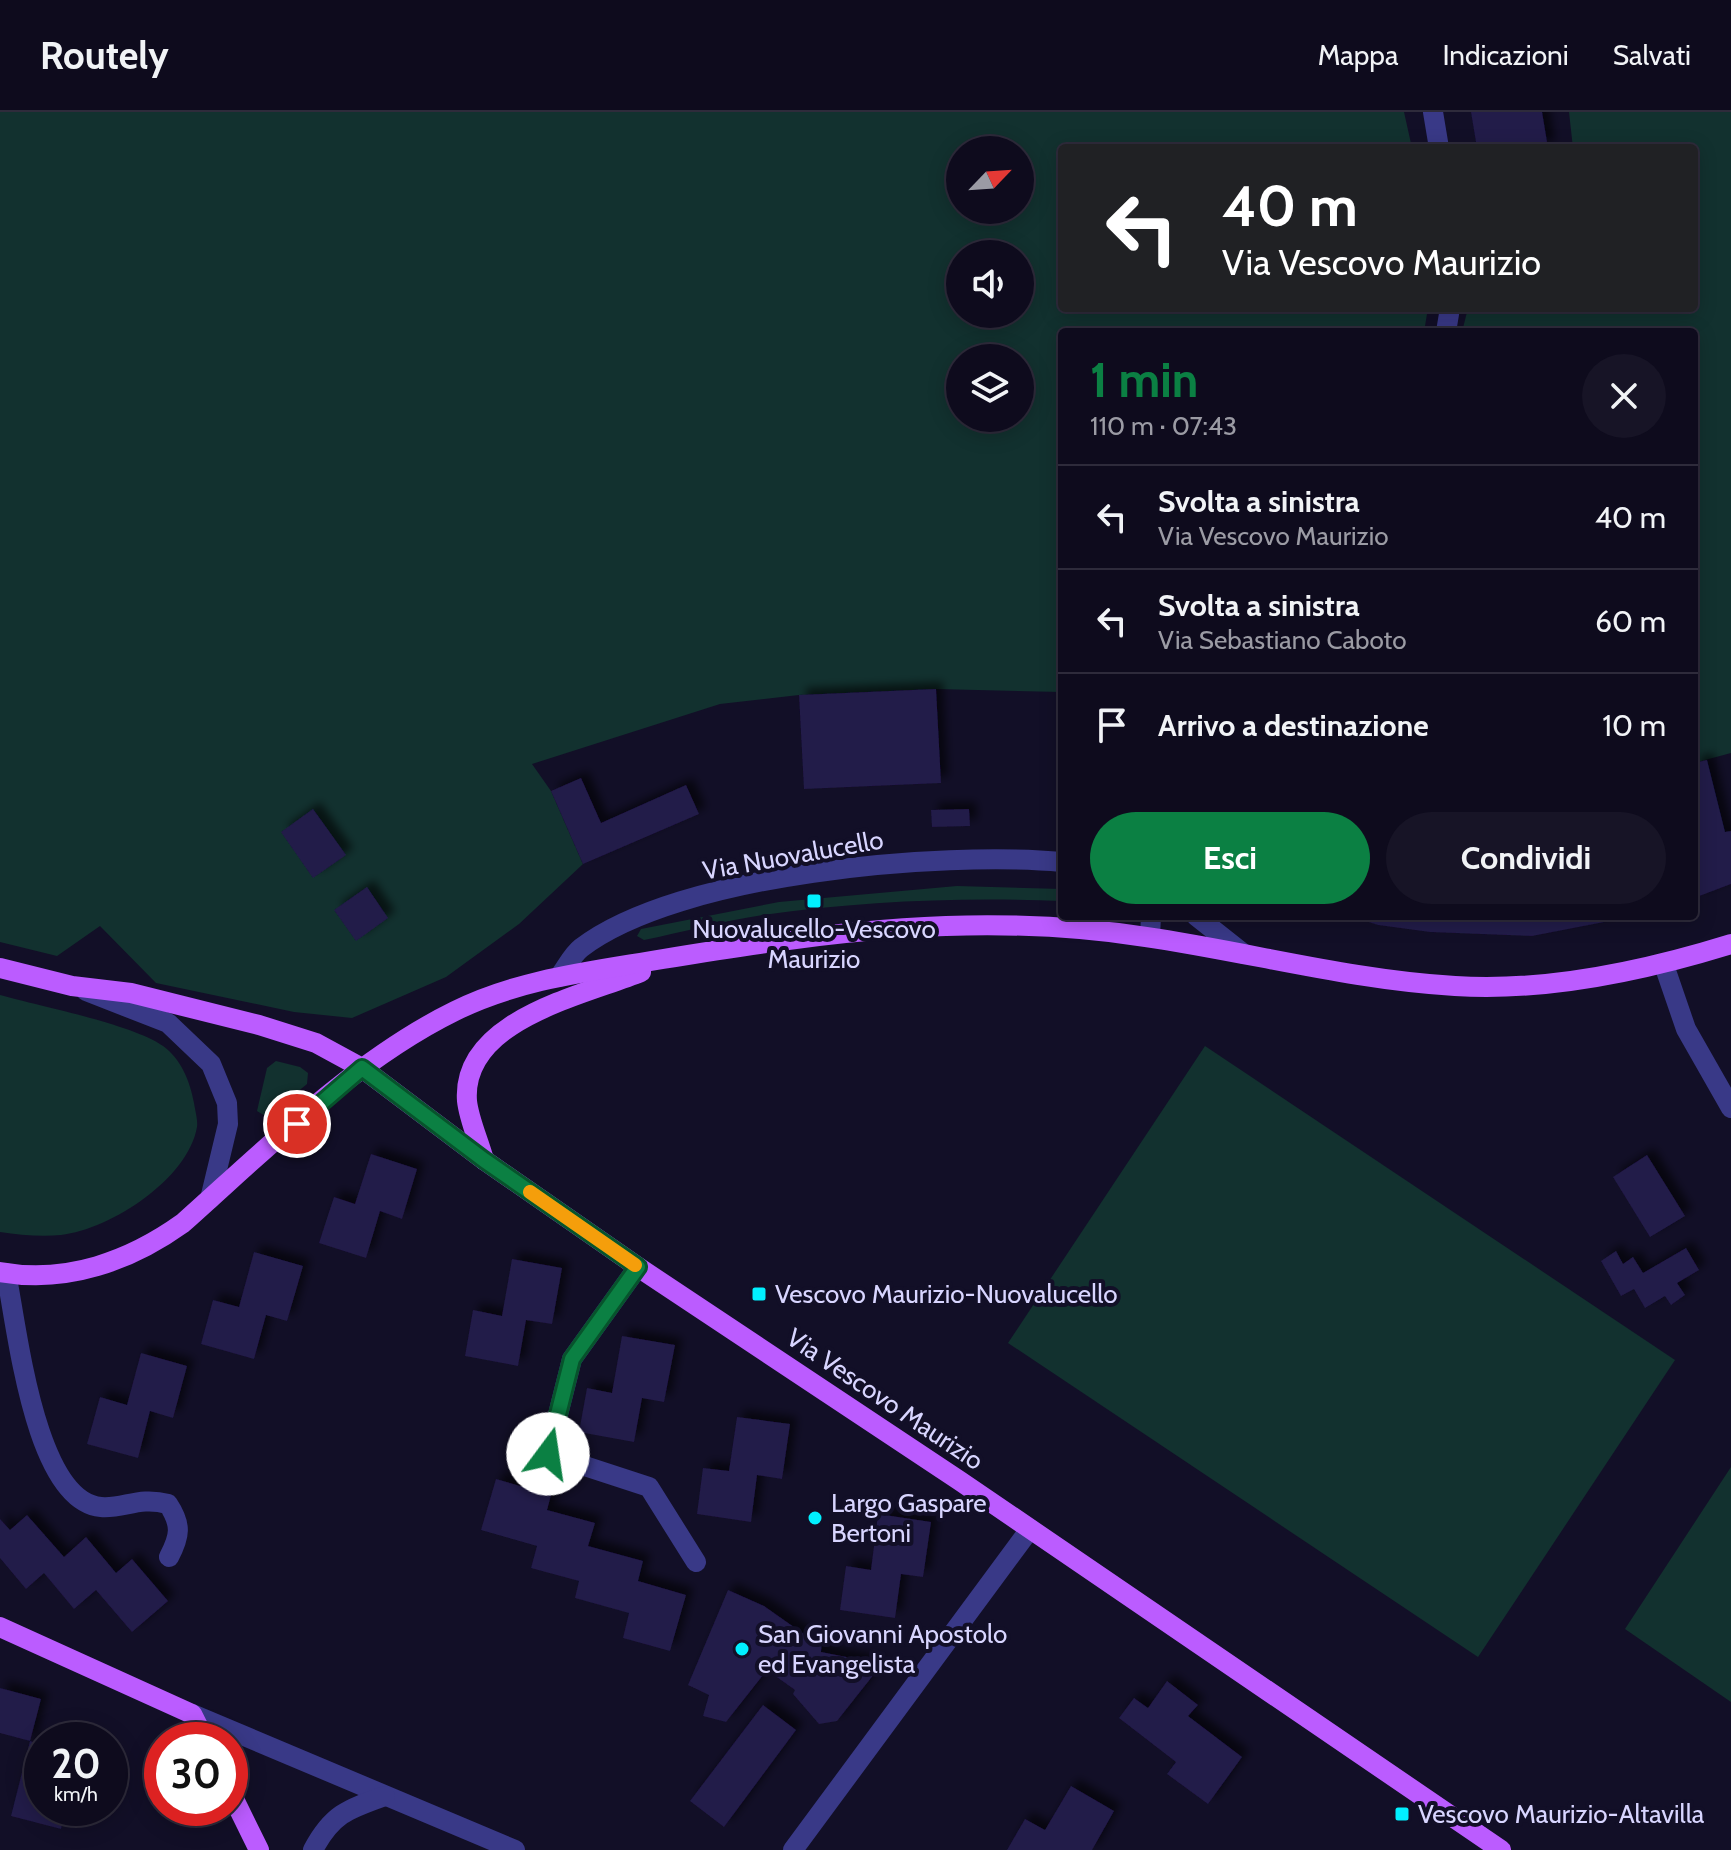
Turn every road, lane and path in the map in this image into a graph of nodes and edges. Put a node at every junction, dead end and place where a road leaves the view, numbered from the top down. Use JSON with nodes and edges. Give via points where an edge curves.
{"nodes":[{"id":1,"x":1433,"y":112,"type":"edge"},
{"id":2,"x":1438,"y":144,"type":"edge"},
{"id":3,"x":1058,"y":862,"type":"edge"},
{"id":4,"x":1151,"y":920,"type":"edge"},
{"id":5,"x":1201,"y":920,"type":"edge"},
{"id":6,"x":1150,"y":937,"type":"junction"},
{"id":7,"x":1731,"y":944,"type":"edge"},
{"id":8,"x":1244,"y":954,"type":"junction"},
{"id":9,"x":682,"y":956,"type":"junction"},
{"id":10,"x":1664,"y":965,"type":"junction"},
{"id":11,"x":0,"y":968,"type":"edge"},
{"id":12,"x":559,"y":977,"type":"junction"},
{"id":13,"x":72,"y":986,"type":"junction"},
{"id":14,"x":362,"y":1068,"type":"junction"},
{"id":15,"x":1731,"y":1108,"type":"edge"},
{"id":16,"x":484,"y":1160,"type":"junction"},
{"id":17,"x":210,"y":1199,"type":"junction"},
{"id":18,"x":638,"y":1267,"type":"junction"},
{"id":19,"x":3,"y":1273,"type":"edge"},
{"id":20,"x":1030,"y":1529,"type":"junction"},
{"id":21,"x":169,"y":1557,"type":"dead end"},
{"id":22,"x":696,"y":1562,"type":"dead end"},
{"id":23,"x":0,"y":1627,"type":"edge"},
{"id":24,"x":192,"y":1714,"type":"junction"},
{"id":25,"x":196,"y":1722,"type":"edge"},
{"id":26,"x":385,"y":1796,"type":"junction"},
{"id":27,"x":247,"y":1826,"type":"edge"},
{"id":28,"x":259,"y":1850,"type":"edge"},
{"id":29,"x":313,"y":1850,"type":"edge"},
{"id":30,"x":515,"y":1850,"type":"edge"},
{"id":31,"x":793,"y":1850,"type":"edge"},
{"id":32,"x":1501,"y":1850,"type":"edge"}],
"edges":[{"from":1,"to":2,"type":"street"},
{"from":3,"to":12,"type":"street","name":"Via Nuovalucello","via":[[1016,858],[876,864],[752,885],[658,907],[620,925],[579,949]]},
{"from":4,"to":6,"type":"street"},
{"from":5,"to":8,"type":"street"},
{"from":6,"to":8,"type":"main road"},
{"from":6,"to":9,"type":"main road","via":[[1010,925],[873,928]]},
{"from":7,"to":10,"type":"main road"},
{"from":8,"to":10,"type":"main road","via":[[1457,986],[1554,982]]},
{"from":9,"to":12,"type":"main road"},
{"from":9,"to":16,"type":"main road","via":[[532,1015],[498,1032],[479,1051],[469,1075],[467,1102]]},
{"from":10,"to":15,"type":"street","via":[[1686,1029]]},
{"from":11,"to":13,"type":"main road"},
{"from":12,"to":14,"type":"main road","via":[[456,1010]]},
{"from":13,"to":14,"type":"main road","name":"Via Vescovo Maurizio","via":[[131,993],[259,1025],[316,1043]]},
{"from":13,"to":17,"type":"street","via":[[168,1023],[211,1064],[227,1103],[228,1124]]},
{"from":14,"to":16,"type":"main road","name":"Via Vescovo Maurizio"},
{"from":14,"to":17,"type":"main road"},
{"from":16,"to":18,"type":"main road","name":"Via Vescovo Maurizio"},
{"from":17,"to":19,"type":"main road","via":[[153,1244],[122,1259],[57,1274]]},
{"from":18,"to":20,"type":"main road","name":"Via Vescovo Maurizio"},
{"from":18,"to":22,"type":"street","via":[[572,1359],[548,1454],[649,1487]]},
{"from":19,"to":21,"type":"street","via":[[39,1433],[62,1482],[101,1507],[134,1501],[168,1504],[180,1536]]},
{"from":20,"to":31,"type":"street"},
{"from":20,"to":32,"type":"main road","name":"Via Vescovo Maurizio"},
{"from":23,"to":24,"type":"main road"},
{"from":24,"to":25,"type":"main road"},
{"from":24,"to":26,"type":"street"},
{"from":26,"to":29,"type":"street","via":[[347,1810],[327,1825]]},
{"from":26,"to":30,"type":"street"},
{"from":27,"to":28,"type":"main road"}]}
